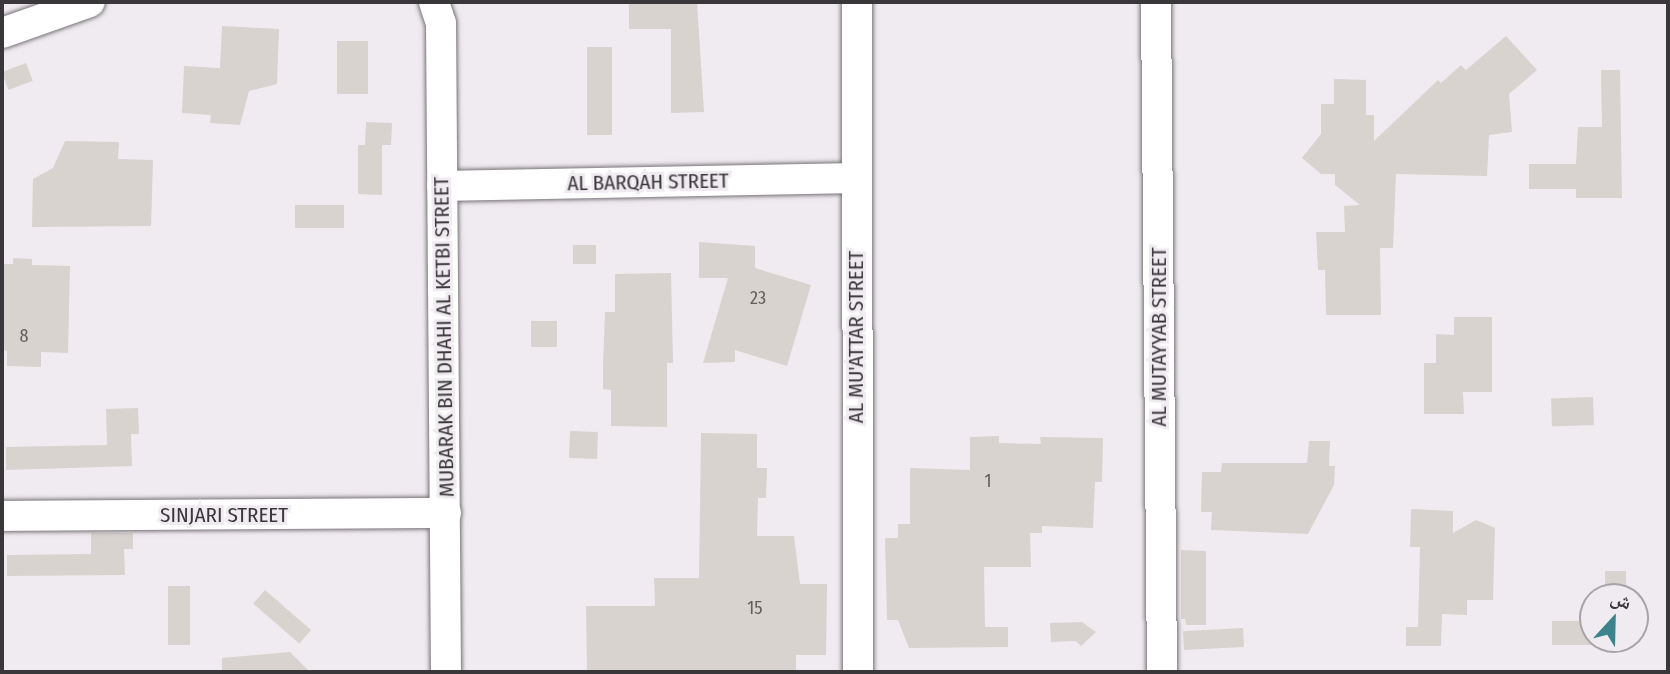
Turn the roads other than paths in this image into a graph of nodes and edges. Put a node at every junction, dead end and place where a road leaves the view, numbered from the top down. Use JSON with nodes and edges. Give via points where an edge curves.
{"nodes":[{"id":1,"x":90,"y":2,"type":"edge"},
{"id":2,"x":434,"y":2,"type":"edge"},
{"id":3,"x":857,"y":2,"type":"edge"},
{"id":4,"x":1156,"y":2,"type":"edge"},
{"id":5,"x":2,"y":33,"type":"edge"},
{"id":6,"x":855,"y":178,"type":"junction"},
{"id":7,"x":442,"y":186,"type":"junction"},
{"id":8,"x":446,"y":513,"type":"junction"},
{"id":9,"x":2,"y":516,"type":"edge"},
{"id":10,"x":446,"y":672,"type":"edge"},
{"id":11,"x":858,"y":672,"type":"edge"},
{"id":12,"x":1162,"y":672,"type":"edge"}],
"edges":[{"from":1,"to":5,"type":"street"},
{"from":2,"to":7,"type":"street","name":"MUBARAK BIN DHAHI AL KETBI STREET","via":[[441,23]]},
{"from":3,"to":6,"type":"street","name":"AL MU'ATTAR STREET"},
{"from":4,"to":12,"type":"street","name":"AL MUTAYYAB STREET"},
{"from":6,"to":7,"type":"street","name":"AL BARQAH STREET"},
{"from":6,"to":11,"type":"street","name":"AL MU'ATTAR STREET"},
{"from":7,"to":8,"type":"street","name":"MUBARAK BIN DHAHI AL KETBI STREET"},
{"from":8,"to":9,"type":"street","name":"SINJARI STREET"},
{"from":8,"to":10,"type":"street","name":"MUBARAK BIN DHAHI AL KETBI STREET"}]}
